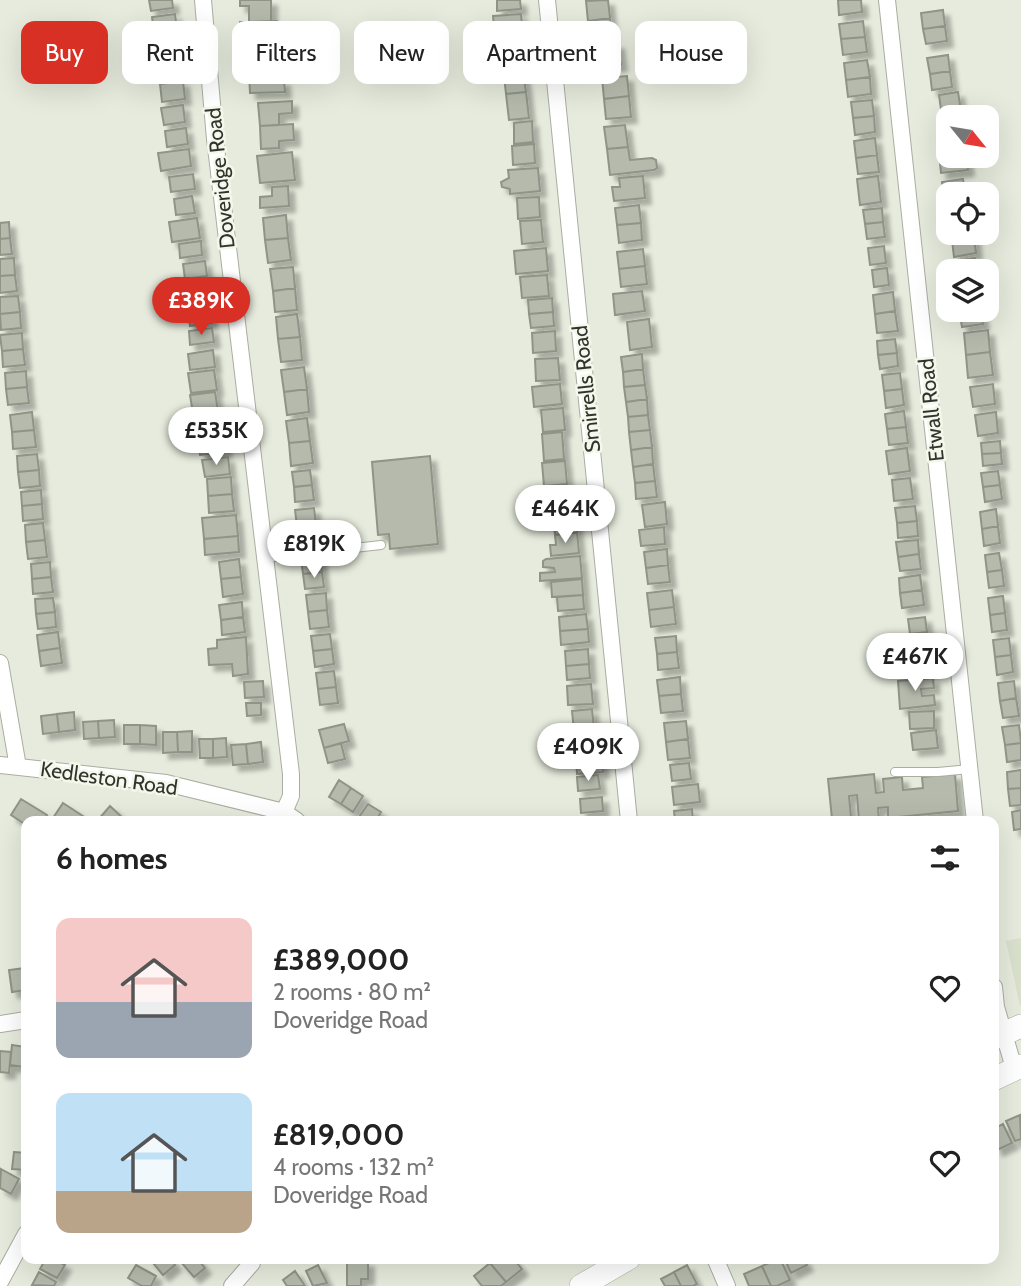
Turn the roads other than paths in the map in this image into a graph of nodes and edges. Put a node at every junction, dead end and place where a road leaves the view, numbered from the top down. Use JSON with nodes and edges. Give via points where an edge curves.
{"nodes":[{"id":1,"x":203,"y":0,"type":"edge"},
{"id":2,"x":547,"y":0,"type":"edge"},
{"id":3,"x":887,"y":0,"type":"edge"},
{"id":4,"x":381,"y":545,"type":"dead end"},
{"id":5,"x":265,"y":558,"type":"junction"},
{"id":6,"x":0,"y":663,"type":"edge"},
{"id":7,"x":0,"y":765,"type":"edge"},
{"id":8,"x":18,"y":767,"type":"junction"},
{"id":9,"x":970,"y":769,"type":"junction"},
{"id":10,"x":895,"y":772,"type":"dead end"},
{"id":11,"x":286,"y":816,"type":"edge"},
{"id":12,"x":290,"y":816,"type":"edge"},
{"id":13,"x":629,"y":816,"type":"edge"},
{"id":14,"x":975,"y":816,"type":"edge"},
{"id":15,"x":999,"y":1014,"type":"edge"},
{"id":16,"x":21,"y":1021,"type":"edge"},
{"id":17,"x":0,"y":1024,"type":"edge"},
{"id":18,"x":1007,"y":1032,"type":"edge"},
{"id":19,"x":1018,"y":1067,"type":"edge"},
{"id":20,"x":999,"y":1076,"type":"edge"},
{"id":21,"x":21,"y":1243,"type":"edge"},
{"id":22,"x":250,"y":1264,"type":"edge"},
{"id":23,"x":619,"y":1264,"type":"edge"},
{"id":24,"x":718,"y":1264,"type":"edge"},
{"id":25,"x":0,"y":1282,"type":"edge"},
{"id":26,"x":583,"y":1285,"type":"edge"},
{"id":27,"x":232,"y":1286,"type":"edge"},
{"id":28,"x":727,"y":1286,"type":"edge"}],
"edges":[{"from":1,"to":5,"type":"street","name":"Doveridge Road"},
{"from":2,"to":13,"type":"street","name":"Smirrells Road"},
{"from":3,"to":9,"type":"street","name":"Etwall Road"},
{"from":4,"to":5,"type":"lane"},
{"from":5,"to":12,"type":"street","name":"Doveridge Road","via":[[291,774]]},
{"from":6,"to":8,"type":"street"},
{"from":7,"to":8,"type":"street","name":"Kedleston Road"},
{"from":8,"to":11,"type":"street","name":"Kedleston Road","via":[[166,783]]},
{"from":9,"to":10,"type":"lane"},
{"from":9,"to":14,"type":"street","name":"Etwall Road"},
{"from":15,"to":18,"type":"street"},
{"from":16,"to":17,"type":"street"},
{"from":18,"to":19,"type":"street"},
{"from":19,"to":20,"type":"street"},
{"from":21,"to":25,"type":"street"},
{"from":22,"to":27,"type":"street"},
{"from":23,"to":26,"type":"street"},
{"from":24,"to":28,"type":"street"}]}
